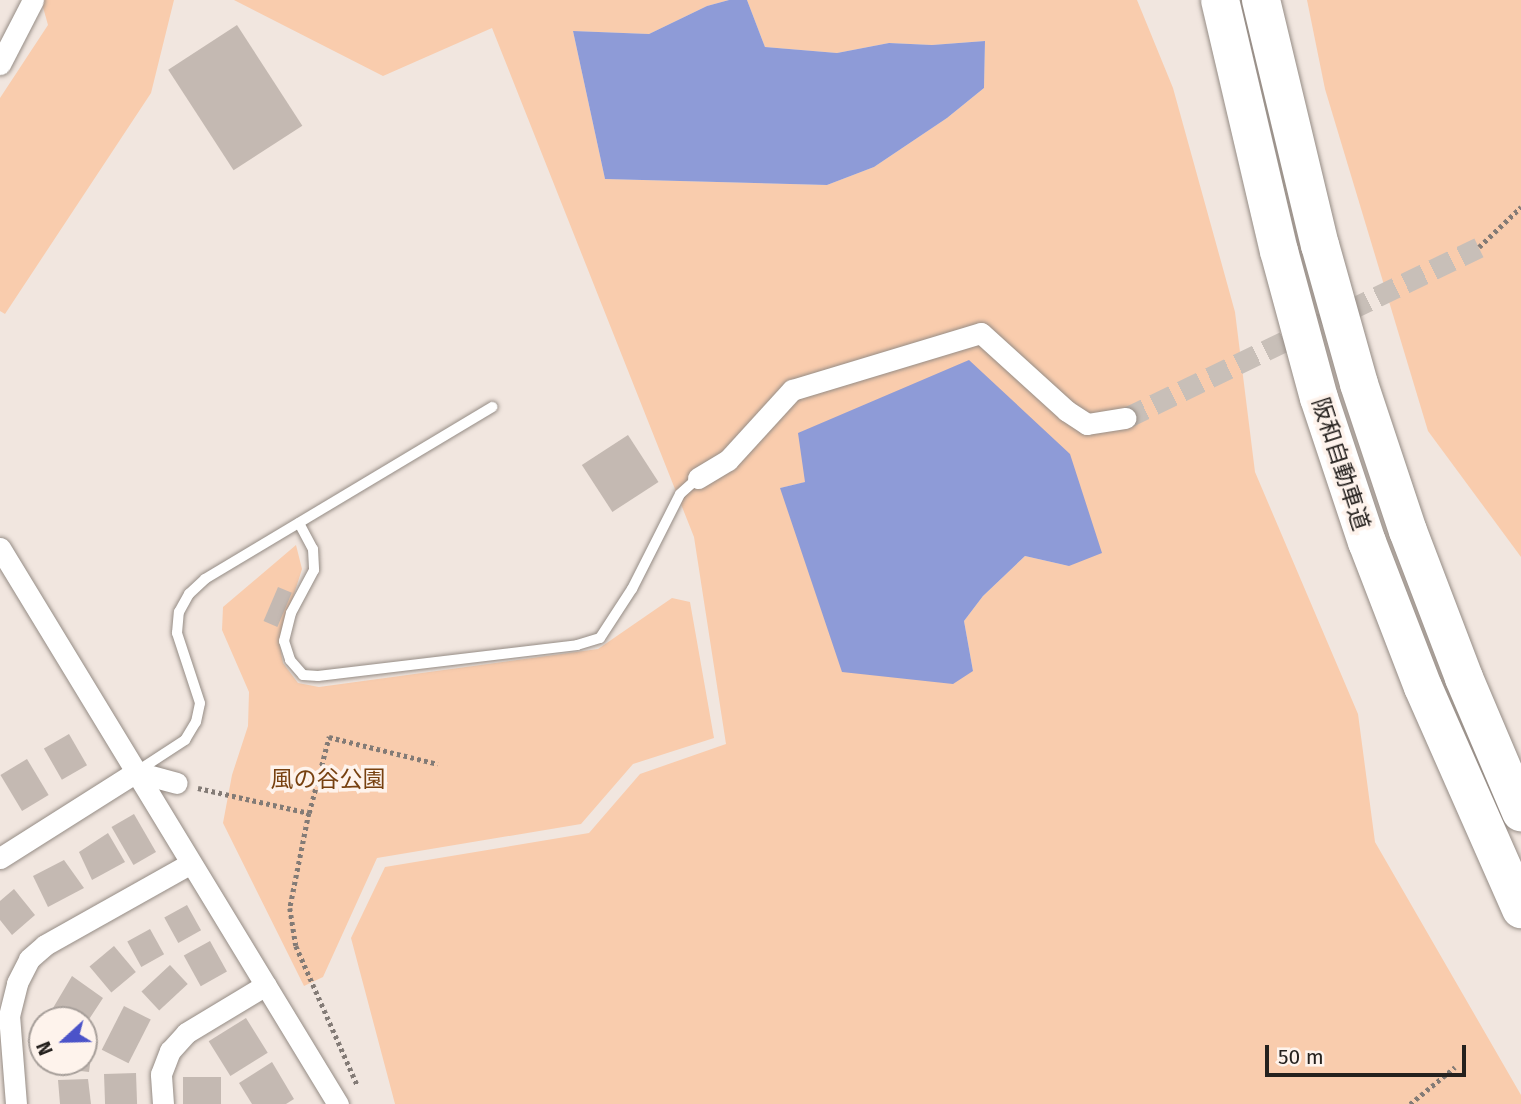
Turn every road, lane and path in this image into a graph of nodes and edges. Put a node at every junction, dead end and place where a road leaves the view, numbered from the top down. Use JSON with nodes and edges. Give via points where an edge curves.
{"nodes":[{"id":1,"x":33,"y":0,"type":"edge"},
{"id":2,"x":1220,"y":0,"type":"edge"},
{"id":3,"x":1261,"y":0,"type":"edge"},
{"id":4,"x":0,"y":64,"type":"edge"},
{"id":5,"x":1521,"y":207,"type":"edge"},
{"id":6,"x":1479,"y":247,"type":"tunnel mouth"},
{"id":7,"x":492,"y":407,"type":"dead end"},
{"id":8,"x":1126,"y":418,"type":"tunnel mouth"},
{"id":9,"x":698,"y":478,"type":"joint"},
{"id":10,"x":299,"y":523,"type":"junction"},
{"id":11,"x":0,"y":548,"type":"edge"},
{"id":12,"x":438,"y":765,"type":"dead end"},
{"id":13,"x":136,"y":772,"type":"junction"},
{"id":14,"x":177,"y":783,"type":"joint"},
{"id":15,"x":1521,"y":811,"type":"edge"},
{"id":16,"x":309,"y":813,"type":"junction"},
{"id":17,"x":0,"y":858,"type":"edge"},
{"id":18,"x":191,"y":863,"type":"junction"},
{"id":19,"x":1521,"y":909,"type":"edge"},
{"id":20,"x":265,"y":985,"type":"junction"},
{"id":21,"x":1455,"y":1067,"type":"dead end"},
{"id":22,"x":360,"y":1092,"type":"dead end"},
{"id":23,"x":16,"y":1104,"type":"edge"},
{"id":24,"x":163,"y":1104,"type":"edge"},
{"id":25,"x":338,"y":1104,"type":"edge"},
{"id":26,"x":1410,"y":1104,"type":"edge"}],
"edges":[{"from":1,"to":4,"type":"street"},
{"from":2,"to":19,"type":"highway","name":"阪和自動車道","via":[[1319,398],[1367,542],[1423,687]]},
{"from":3,"to":15,"type":"highway","name":"阪和自動車道","via":[[1359,384],[1408,531]]},
{"from":5,"to":6,"type":"path"},
{"from":7,"to":10,"type":"lane"},
{"from":8,"to":9,"type":"street","via":[[1087,424],[981,333],[792,390],[728,460]]},
{"from":9,"to":10,"type":"lane","via":[[680,494],[632,589],[600,638],[577,645],[318,676],[303,675],[290,660],[284,641],[291,612],[314,570],[313,549]]},
{"from":10,"to":13,"type":"lane","via":[[205,579],[189,594],[179,612],[177,633],[200,703],[196,722],[185,740]]},
{"from":11,"to":13,"type":"street"},
{"from":12,"to":16,"type":"path","via":[[329,737]]},
{"from":13,"to":14,"type":"street"},
{"from":13,"to":17,"type":"street"},
{"from":13,"to":18,"type":"street"},
{"from":14,"to":16,"type":"path"},
{"from":16,"to":22,"type":"path","via":[[290,908],[296,946]]},
{"from":18,"to":20,"type":"street"},
{"from":18,"to":23,"type":"street","via":[[29,958],[16,983],[9,1016]]},
{"from":20,"to":24,"type":"street","via":[[186,1033],[170,1051],[161,1074]]},
{"from":20,"to":25,"type":"street"},
{"from":21,"to":26,"type":"path"}]}
